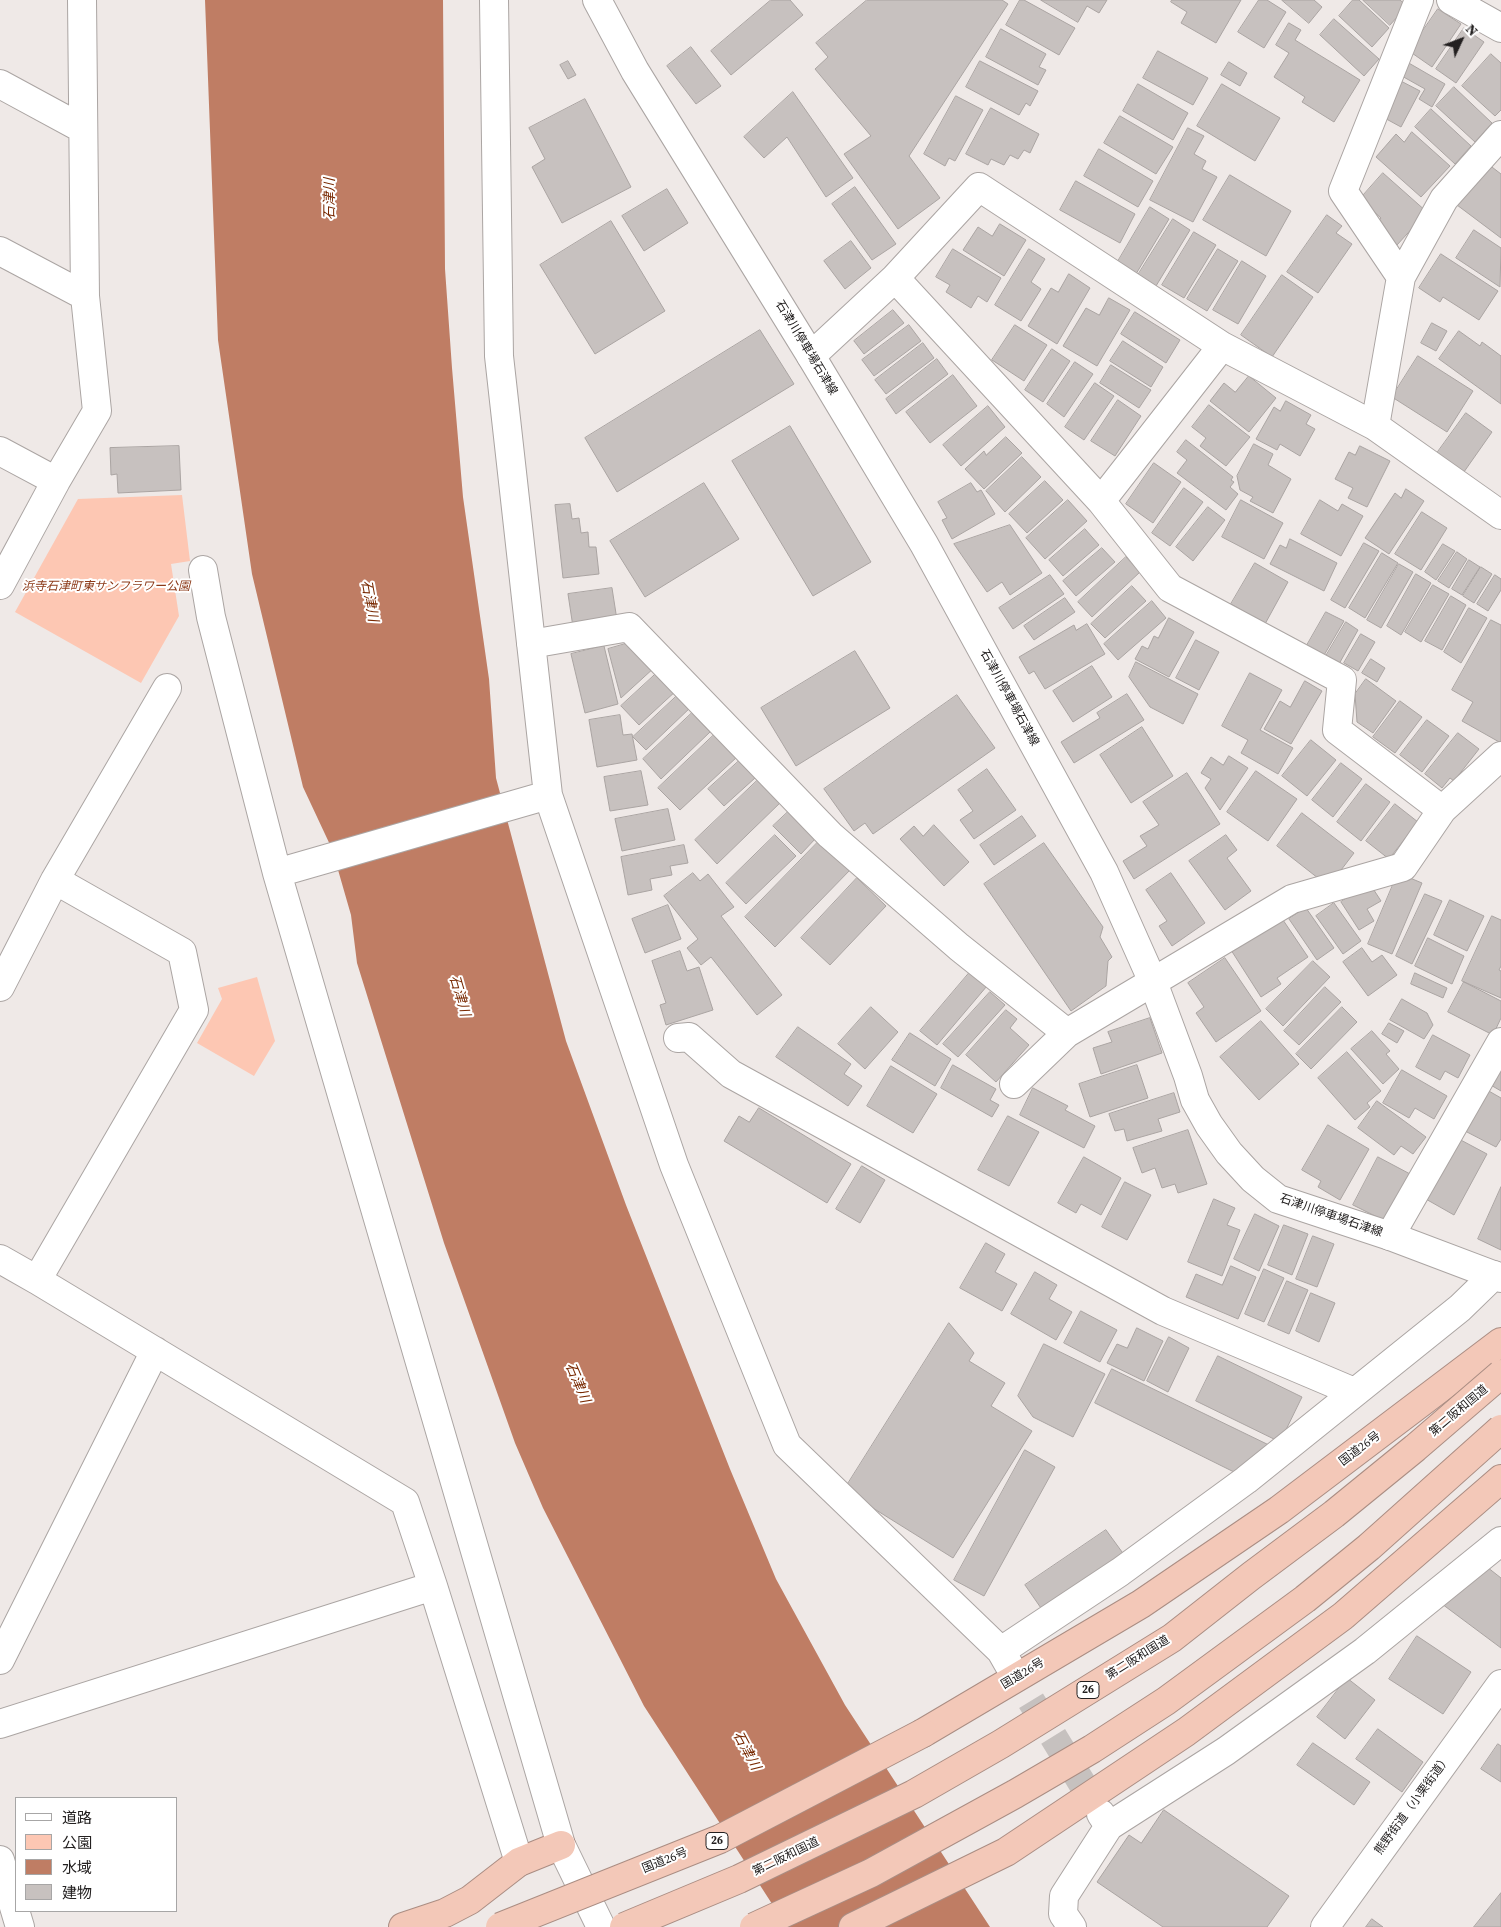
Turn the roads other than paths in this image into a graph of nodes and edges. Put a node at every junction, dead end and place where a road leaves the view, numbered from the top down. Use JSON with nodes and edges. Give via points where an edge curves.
{"nodes":[{"id":1,"x":82,"y":0,"type":"edge"},
{"id":2,"x":494,"y":0,"type":"edge"},
{"id":3,"x":597,"y":0,"type":"edge"},
{"id":4,"x":1418,"y":0,"type":"edge"},
{"id":5,"x":1451,"y":0,"type":"edge"},
{"id":6,"x":1501,"y":28,"type":"edge"},
{"id":7,"x":0,"y":84,"type":"edge"},
{"id":8,"x":83,"y":129,"type":"junction"},
{"id":9,"x":1501,"y":134,"type":"edge"},
{"id":10,"x":0,"y":251,"type":"edge"},
{"id":11,"x":1401,"y":277,"type":"junction"},
{"id":12,"x":895,"y":278,"type":"junction"},
{"id":13,"x":85,"y":296,"type":"junction"},
{"id":14,"x":1222,"y":346,"type":"junction"},
{"id":15,"x":811,"y":356,"type":"junction"},
{"id":16,"x":1375,"y":426,"type":"junction"},
{"id":17,"x":0,"y":451,"type":"edge"},
{"id":18,"x":56,"y":480,"type":"junction"},
{"id":19,"x":1101,"y":501,"type":"junction"},
{"id":20,"x":1501,"y":515,"type":"edge"},
{"id":21,"x":203,"y":570,"type":"dead end"},
{"id":22,"x":0,"y":585,"type":"edge"},
{"id":23,"x":531,"y":644,"type":"junction"},
{"id":24,"x":167,"y":688,"type":"dead end"},
{"id":25,"x":1501,"y":756,"type":"edge"},
{"id":26,"x":548,"y":795,"type":"junction"},
{"id":27,"x":1442,"y":810,"type":"junction"},
{"id":28,"x":277,"y":873,"type":"junction"},
{"id":29,"x":55,"y":880,"type":"junction"},
{"id":30,"x":1153,"y":982,"type":"junction"},
{"id":31,"x":0,"y":987,"type":"edge"},
{"id":32,"x":1067,"y":1033,"type":"junction"},
{"id":33,"x":678,"y":1038,"type":"dead end"},
{"id":34,"x":1501,"y":1042,"type":"edge"},
{"id":35,"x":1014,"y":1084,"type":"dead end"},
{"id":36,"x":1390,"y":1236,"type":"junction"},
{"id":37,"x":0,"y":1259,"type":"edge"},
{"id":38,"x":1498,"y":1276,"type":"edge"},
{"id":39,"x":37,"y":1280,"type":"junction"},
{"id":40,"x":1501,"y":1342,"type":"edge"},
{"id":41,"x":155,"y":1351,"type":"junction"},
{"id":42,"x":1501,"y":1374,"type":"edge"},
{"id":43,"x":1354,"y":1392,"type":"junction"},
{"id":44,"x":1501,"y":1429,"type":"edge"},
{"id":45,"x":1501,"y":1479,"type":"edge"},
{"id":46,"x":1501,"y":1541,"type":"edge"},
{"id":47,"x":433,"y":1586,"type":"junction"},
{"id":48,"x":0,"y":1660,"type":"edge"},
{"id":49,"x":1501,"y":1684,"type":"edge"},
{"id":50,"x":0,"y":1724,"type":"edge"},
{"id":51,"x":561,"y":1845,"type":"junction"},
{"id":52,"x":0,"y":1860,"type":"edge"},
{"id":53,"x":519,"y":1862,"type":"junction"},
{"id":54,"x":15,"y":1910,"type":"edge"},
{"id":55,"x":16,"y":1912,"type":"edge"},
{"id":56,"x":20,"y":1927,"type":"edge"},
{"id":57,"x":403,"y":1927,"type":"edge"},
{"id":58,"x":500,"y":1927,"type":"edge"},
{"id":59,"x":601,"y":1927,"type":"edge"},
{"id":60,"x":624,"y":1927,"type":"edge"},
{"id":61,"x":754,"y":1927,"type":"edge"},
{"id":62,"x":853,"y":1927,"type":"edge"},
{"id":63,"x":1072,"y":1927,"type":"edge"},
{"id":64,"x":1325,"y":1927,"type":"edge"}],
"edges":[{"from":1,"to":8,"type":"street"},
{"from":2,"to":23,"type":"street","via":[[499,356]]},
{"from":3,"to":15,"type":"street","name":"石津川停車場石津線","via":[[635,71]]},
{"from":4,"to":11,"type":"street","via":[[1343,191]]},
{"from":5,"to":6,"type":"street"},
{"from":7,"to":8,"type":"street"},
{"from":8,"to":13,"type":"street"},
{"from":9,"to":11,"type":"street","via":[[1444,199]]},
{"from":10,"to":13,"type":"street"},
{"from":11,"to":16,"type":"street"},
{"from":12,"to":14,"type":"street","via":[[979,187]]},
{"from":12,"to":15,"type":"street"},
{"from":12,"to":19,"type":"street"},
{"from":13,"to":18,"type":"street","via":[[97,411]]},
{"from":14,"to":16,"type":"street"},
{"from":14,"to":19,"type":"street"},
{"from":15,"to":30,"type":"street","name":"石津川停車場石津線","via":[[924,544],[1104,872]]},
{"from":16,"to":20,"type":"street"},
{"from":17,"to":18,"type":"street"},
{"from":18,"to":22,"type":"street"},
{"from":19,"to":27,"type":"street","via":[[1170,588],[1342,680],[1337,730]]},
{"from":21,"to":28,"type":"street","via":[[210,617]]},
{"from":23,"to":26,"type":"street"},
{"from":23,"to":32,"type":"street","via":[[629,627],[830,835],[959,947]]},
{"from":24,"to":29,"type":"street"},
{"from":25,"to":27,"type":"street"},
{"from":26,"to":28,"type":"street"},
{"from":26,"to":43,"type":"street","via":[[674,1165],[787,1445],[1005,1658],[1246,1480]]},
{"from":27,"to":30,"type":"street","via":[[1403,866],[1292,899]]},
{"from":28,"to":51,"type":"street"},
{"from":29,"to":31,"type":"street"},
{"from":29,"to":39,"type":"street","via":[[182,952],[194,1010]]},
{"from":30,"to":32,"type":"street"},
{"from":30,"to":36,"type":"street","name":"石津川停車場石津線","via":[[1195,1100],[1229,1153],[1253,1179],[1278,1199]]},
{"from":32,"to":35,"type":"street"},
{"from":33,"to":43,"type":"street","via":[[689,1037],[731,1074],[1163,1311]]},
{"from":34,"to":36,"type":"street"},
{"from":36,"to":38,"type":"street","name":"石津川停車場石津線"},
{"from":37,"to":39,"type":"street"},
{"from":38,"to":43,"type":"street"},
{"from":39,"to":41,"type":"street"},
{"from":40,"to":58,"type":"highway","name":"国道26号","number":"26","bridge":true,"via":[[1279,1510],[1141,1604],[923,1733],[720,1839]]},
{"from":41,"to":47,"type":"street","via":[[405,1502]]},
{"from":41,"to":48,"type":"street"},
{"from":42,"to":60,"type":"highway","name":"第二阪和国道","number":"26","bridge":true,"via":[[1334,1514],[1172,1638],[914,1794],[739,1879]]},
{"from":44,"to":61,"type":"highway","bridge":true,"via":[[1390,1529],[1305,1599],[1166,1701],[1092,1749],[879,1869]]},
{"from":45,"to":62,"type":"highway","via":[[1343,1616],[1186,1732],[1006,1852]]},
{"from":46,"to":63,"type":"street","via":[[1365,1651],[1226,1751],[1105,1820],[1064,1896],[1063,1914]]},
{"from":47,"to":50,"type":"street"},
{"from":47,"to":53,"type":"street"},
{"from":49,"to":64,"type":"street","name":"熊野街道（小栗街道）"},
{"from":51,"to":53,"type":"highway"},
{"from":51,"to":59,"type":"street"},
{"from":52,"to":54,"type":"street"},
{"from":53,"to":57,"type":"highway","via":[[470,1900]]},
{"from":55,"to":56,"type":"street"}]}
